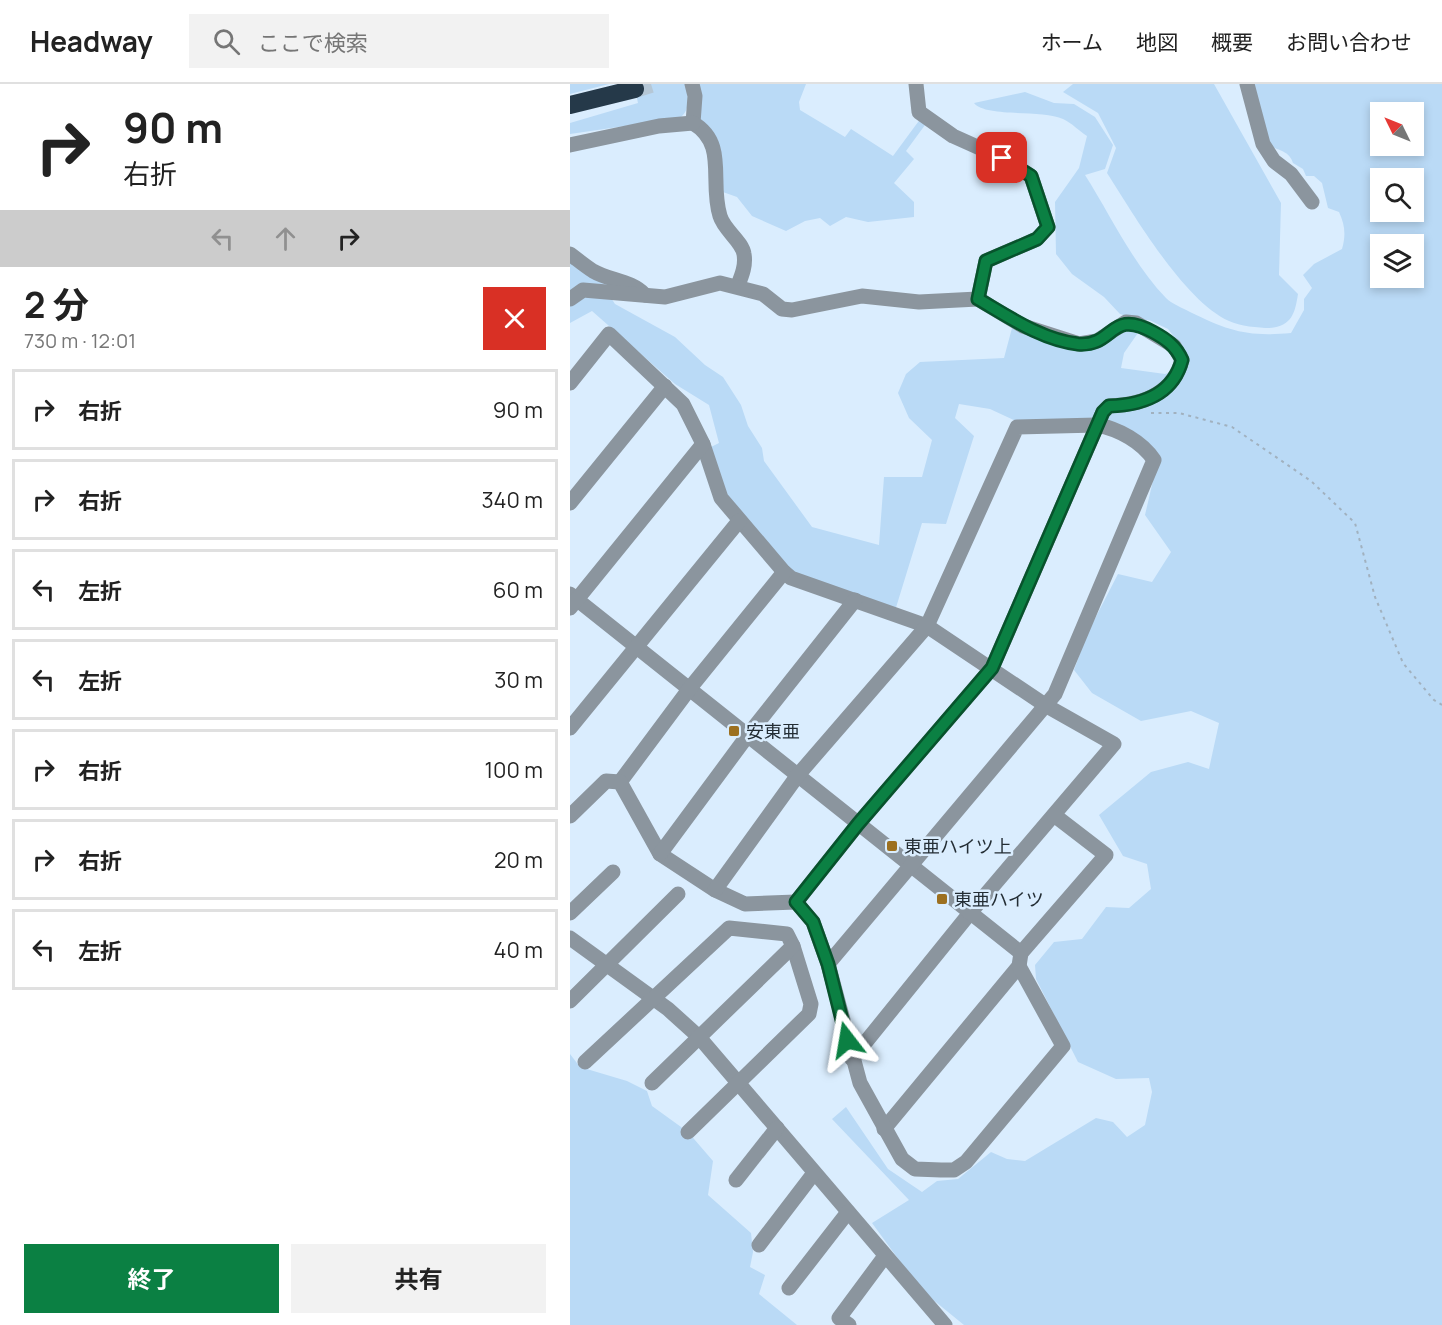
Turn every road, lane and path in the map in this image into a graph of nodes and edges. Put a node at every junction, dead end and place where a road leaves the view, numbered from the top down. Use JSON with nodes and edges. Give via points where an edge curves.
{"nodes":[{"id":1,"x":692,"y":84,"type":"edge"},
{"id":2,"x":916,"y":84,"type":"edge"},
{"id":3,"x":1247,"y":84,"type":"edge"},
{"id":4,"x":635,"y":89,"type":"dead end"},
{"id":5,"x":570,"y":105,"type":"edge"},
{"id":6,"x":693,"y":123,"type":"junction"},
{"id":7,"x":570,"y":145,"type":"edge"},
{"id":8,"x":1312,"y":202,"type":"dead end"},
{"id":9,"x":570,"y":254,"type":"edge"},
{"id":10,"x":738,"y":285,"type":"junction"},
{"id":11,"x":646,"y":296,"type":"junction"},
{"id":12,"x":570,"y":299,"type":"edge"},
{"id":13,"x":978,"y":299,"type":"junction"},
{"id":14,"x":576,"y":368,"type":"edge"},
{"id":15,"x":570,"y":383,"type":"edge"},
{"id":16,"x":665,"y":386,"type":"junction"},
{"id":17,"x":1146,"y":413,"type":"dead end"},
{"id":18,"x":1097,"y":425,"type":"junction"},
{"id":19,"x":703,"y":444,"type":"junction"},
{"id":20,"x":570,"y":503,"type":"edge"},
{"id":21,"x":739,"y":521,"type":"junction"},
{"id":22,"x":784,"y":572,"type":"junction"},
{"id":23,"x":572,"y":600,"type":"edge"},
{"id":24,"x":855,"y":600,"type":"junction"},
{"id":25,"x":927,"y":626,"type":"junction"},
{"id":26,"x":637,"y":646,"type":"junction"},
{"id":27,"x":992,"y":668,"type":"junction"},
{"id":28,"x":690,"y":688,"type":"junction"},
{"id":29,"x":1045,"y":705,"type":"junction"},
{"id":30,"x":1442,"y":705,"type":"edge"},
{"id":31,"x":570,"y":728,"type":"edge"},
{"id":32,"x":748,"y":735,"type":"junction"},
{"id":33,"x":798,"y":776,"type":"junction"},
{"id":34,"x":620,"y":782,"type":"junction"},
{"id":35,"x":1054,"y":815,"type":"junction"},
{"id":36,"x":570,"y":816,"type":"edge"},
{"id":37,"x":858,"y":824,"type":"junction"},
{"id":38,"x":660,"y":854,"type":"junction"},
{"id":39,"x":910,"y":865,"type":"junction"},
{"id":40,"x":614,"y":872,"type":"dead end"},
{"id":41,"x":715,"y":890,"type":"junction"},
{"id":42,"x":678,"y":894,"type":"dead end"},
{"id":43,"x":796,"y":902,"type":"junction"},
{"id":44,"x":570,"y":913,"type":"edge"},
{"id":45,"x":970,"y":913,"type":"junction"},
{"id":46,"x":570,"y":938,"type":"edge"},
{"id":47,"x":793,"y":946,"type":"junction"},
{"id":48,"x":1020,"y":960,"type":"junction"},
{"id":49,"x":828,"y":964,"type":"junction"},
{"id":50,"x":606,"y":965,"type":"junction"},
{"id":51,"x":654,"y":999,"type":"junction"},
{"id":52,"x":570,"y":1001,"type":"edge"},
{"id":53,"x":699,"y":1037,"type":"junction"},
{"id":54,"x":852,"y":1059,"type":"junction"},
{"id":55,"x":585,"y":1062,"type":"dead end"},
{"id":56,"x":652,"y":1083,"type":"dead end"},
{"id":57,"x":738,"y":1083,"type":"junction"},
{"id":58,"x":777,"y":1128,"type":"junction"},
{"id":59,"x":884,"y":1129,"type":"junction"},
{"id":60,"x":688,"y":1132,"type":"dead end"},
{"id":61,"x":814,"y":1173,"type":"junction"},
{"id":62,"x":736,"y":1180,"type":"dead end"},
{"id":63,"x":848,"y":1212,"type":"junction"},
{"id":64,"x":759,"y":1245,"type":"dead end"},
{"id":65,"x":885,"y":1256,"type":"junction"},
{"id":66,"x":789,"y":1288,"type":"dead end"},
{"id":67,"x":849,"y":1325,"type":"edge"},
{"id":68,"x":945,"y":1325,"type":"edge"}],
"edges":[{"from":1,"to":6,"type":"street"},
{"from":2,"to":13,"type":"street","via":[[920,112],[936,125],[1031,176],[1048,227],[1037,239],[986,261]]},
{"from":3,"to":8,"type":"street","via":[[1263,144]]},
{"from":4,"to":5,"type":"highway"},
{"from":6,"to":7,"type":"street","via":[[659,126]]},
{"from":6,"to":10,"type":"street","via":[[707,132],[714,147],[719,215],[726,230],[744,250],[745,264]]},
{"from":9,"to":11,"type":"street","via":[[595,272],[619,279]]},
{"from":10,"to":11,"type":"street","via":[[709,284],[665,297]]},
{"from":10,"to":13,"type":"street","via":[[763,294],[782,309],[792,310],[862,296],[919,302]]},
{"from":11,"to":12,"type":"street","via":[[583,290]]},
{"from":13,"to":18,"type":"street","via":[[1023,326],[1079,344],[1097,341],[1126,322],[1136,323],[1174,346],[1182,360],[1176,379],[1134,405],[1109,406]]},
{"from":14,"to":15,"type":"street"},
{"from":14,"to":16,"type":"street","via":[[609,334]]},
{"from":16,"to":19,"type":"street","via":[[683,404]]},
{"from":16,"to":20,"type":"street"},
{"from":17,"to":30,"type":"path","via":[[1179,413],[1232,427],[1311,481],[1354,523],[1375,597],[1403,663]]},
{"from":18,"to":25,"type":"street","via":[[1017,428]]},
{"from":18,"to":27,"type":"street"},
{"from":18,"to":29,"type":"street","via":[[1146,447],[1154,460],[1055,694]]},
{"from":19,"to":21,"type":"street","via":[[721,498]]},
{"from":19,"to":23,"type":"street"},
{"from":21,"to":22,"type":"street"},
{"from":21,"to":26,"type":"street"},
{"from":22,"to":24,"type":"street","via":[[791,578]]},
{"from":22,"to":28,"type":"street"},
{"from":23,"to":26,"type":"street"},
{"from":24,"to":25,"type":"street"},
{"from":24,"to":32,"type":"street"},
{"from":25,"to":27,"type":"street"},
{"from":25,"to":33,"type":"street"},
{"from":26,"to":28,"type":"street"},
{"from":26,"to":31,"type":"street"},
{"from":27,"to":29,"type":"street"},
{"from":27,"to":37,"type":"street"},
{"from":28,"to":32,"type":"street"},
{"from":28,"to":34,"type":"street"},
{"from":29,"to":35,"type":"street","via":[[1114,744]]},
{"from":29,"to":39,"type":"street"},
{"from":32,"to":33,"type":"street"},
{"from":32,"to":38,"type":"street"},
{"from":33,"to":37,"type":"street"},
{"from":33,"to":41,"type":"street"},
{"from":34,"to":36,"type":"street","via":[[606,781]]},
{"from":34,"to":38,"type":"street"},
{"from":35,"to":45,"type":"street"},
{"from":35,"to":48,"type":"street","via":[[1106,855]]},
{"from":37,"to":39,"type":"street"},
{"from":37,"to":43,"type":"street"},
{"from":38,"to":41,"type":"street"},
{"from":39,"to":45,"type":"street"},
{"from":39,"to":49,"type":"street"},
{"from":40,"to":44,"type":"street"},
{"from":41,"to":43,"type":"street","via":[[745,904]]},
{"from":42,"to":50,"type":"street"},
{"from":43,"to":49,"type":"street","via":[[813,922]]},
{"from":45,"to":48,"type":"street"},
{"from":45,"to":54,"type":"street"},
{"from":46,"to":50,"type":"street"},
{"from":47,"to":51,"type":"street","via":[[787,934],[729,928]]},
{"from":47,"to":53,"type":"street"},
{"from":47,"to":57,"type":"street","via":[[811,1004],[809,1014]]},
{"from":48,"to":59,"type":"street"},
{"from":48,"to":59,"type":"street","via":[[1063,1046],[966,1162],[954,1170],[915,1168],[902,1159]]},
{"from":49,"to":54,"type":"street"},
{"from":50,"to":51,"type":"street"},
{"from":50,"to":52,"type":"street"},
{"from":51,"to":53,"type":"street"},
{"from":51,"to":55,"type":"street"},
{"from":53,"to":56,"type":"street"},
{"from":53,"to":57,"type":"street"},
{"from":54,"to":59,"type":"street"},
{"from":57,"to":58,"type":"street"},
{"from":57,"to":60,"type":"street"},
{"from":58,"to":61,"type":"street"},
{"from":58,"to":62,"type":"street"},
{"from":61,"to":63,"type":"street"},
{"from":61,"to":64,"type":"street"},
{"from":63,"to":65,"type":"street"},
{"from":63,"to":66,"type":"street"},
{"from":65,"to":67,"type":"street","via":[[839,1318]]},
{"from":65,"to":68,"type":"street"}]}
